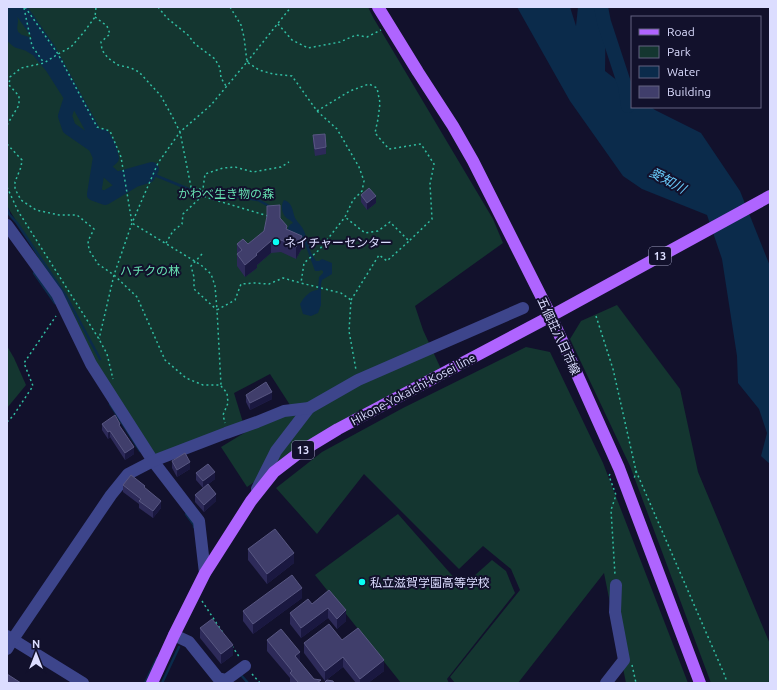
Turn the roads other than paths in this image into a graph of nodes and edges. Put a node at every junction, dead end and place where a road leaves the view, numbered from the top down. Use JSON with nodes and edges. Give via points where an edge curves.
{"nodes":[{"id":1,"x":378,"y":7,"type":"edge"},
{"id":2,"x":770,"y":196,"type":"edge"},
{"id":3,"x":7,"y":225,"type":"edge"},
{"id":4,"x":523,"y":308,"type":"dead end"},
{"id":5,"x":551,"y":316,"type":"junction"},
{"id":6,"x":309,"y":408,"type":"junction"},
{"id":7,"x":157,"y":459,"type":"junction"},
{"id":8,"x":251,"y":501,"type":"junction"},
{"id":9,"x":205,"y":574,"type":"junction"},
{"id":10,"x":616,"y":584,"type":"road end"},
{"id":11,"x":174,"y":635,"type":"junction"},
{"id":12,"x":9,"y":641,"type":"edge"},
{"id":13,"x":245,"y":666,"type":"road end"},
{"id":14,"x":83,"y":683,"type":"edge"},
{"id":15,"x":152,"y":683,"type":"edge"},
{"id":16,"x":606,"y":683,"type":"edge"},
{"id":17,"x":700,"y":683,"type":"edge"}],
"edges":[{"from":1,"to":5,"type":"main road","name":"五個荘八日市線","via":[[473,161]]},
{"from":2,"to":5,"type":"main road","name":"Hikone-Yokaichi-Kosei line","number":"13"},
{"from":3,"to":7,"type":"street","via":[[57,294],[91,364]]},
{"from":4,"to":6,"type":"street","via":[[358,380]]},
{"from":5,"to":8,"type":"main road","name":"Hikone-Yokaichi-Kosei line","number":"13","via":[[338,428],[274,472]]},
{"from":5,"to":17,"type":"main road","name":"五個荘八日市線","via":[[619,468]]},
{"from":6,"to":7,"type":"street","via":[[284,412]]},
{"from":6,"to":8,"type":"street","via":[[276,450]]},
{"from":7,"to":9,"type":"street","via":[[199,521]]},
{"from":7,"to":12,"type":"street","via":[[128,474]]},
{"from":8,"to":9,"type":"main road","name":"Hikone-Yokaichi-Kosei line","number":"13"},
{"from":9,"to":11,"type":"main road","name":"Hikone-Yokaichi-Kosei line","number":"13"},
{"from":10,"to":16,"type":"street","via":[[615,612],[624,660]]},
{"from":11,"to":13,"type":"street","via":[[189,642],[218,678],[226,680]]},
{"from":11,"to":15,"type":"main road","name":"Hikone-Yokaichi-Kosei line","number":"13"},
{"from":12,"to":14,"type":"street"}]}
